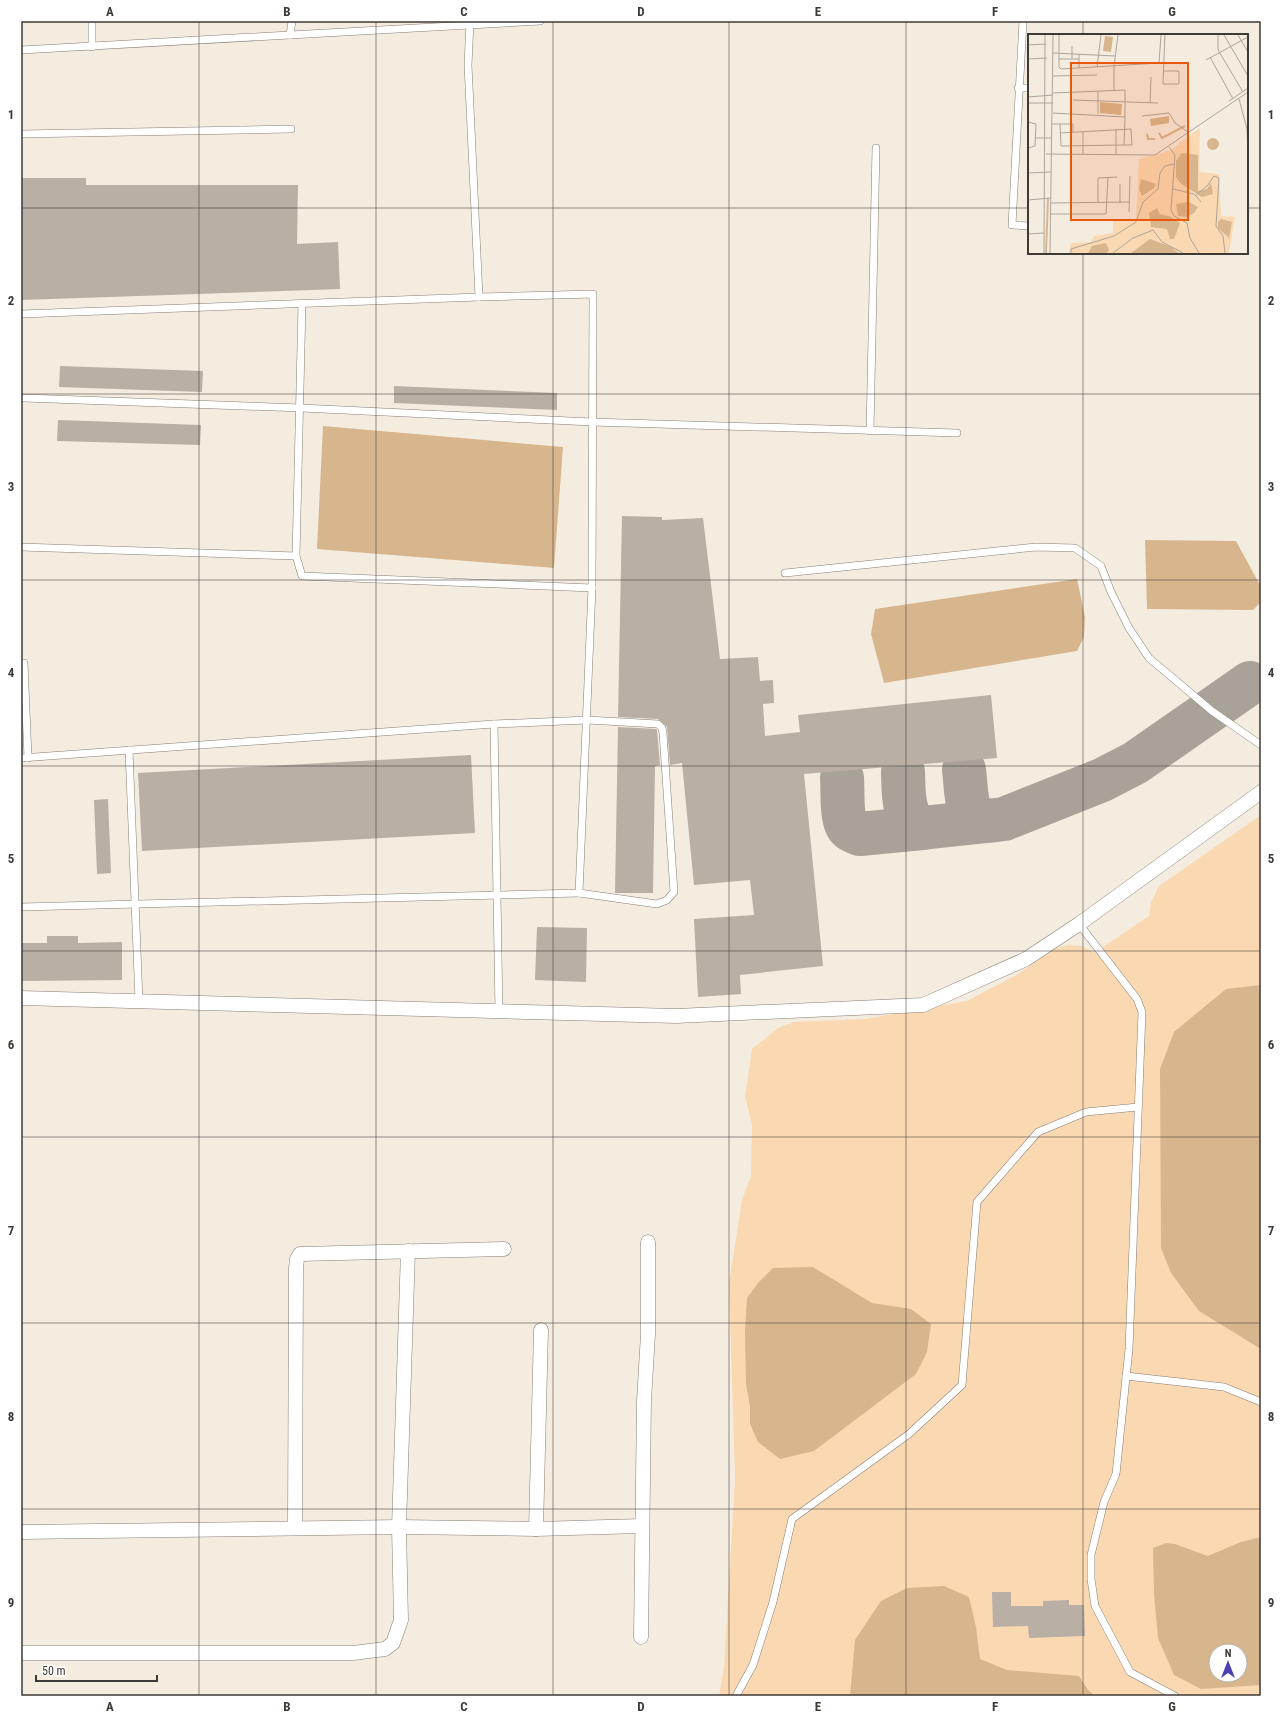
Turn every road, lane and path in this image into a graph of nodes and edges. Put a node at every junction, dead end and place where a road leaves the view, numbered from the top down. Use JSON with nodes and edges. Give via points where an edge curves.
{"nodes":[{"id":1,"x":92,"y":21,"type":"edge"},
{"id":2,"x":292,"y":21,"type":"edge"},
{"id":3,"x":540,"y":21,"type":"edge"},
{"id":4,"x":1023,"y":21,"type":"edge"},
{"id":5,"x":470,"y":23,"type":"edge"},
{"id":6,"x":290,"y":35,"type":"junction"},
{"id":7,"x":92,"y":47,"type":"junction"},
{"id":8,"x":21,"y":50,"type":"edge"},
{"id":9,"x":1018,"y":88,"type":"junction"},
{"id":10,"x":1028,"y":88,"type":"edge"},
{"id":11,"x":291,"y":130,"type":"dead end"},
{"id":12,"x":21,"y":134,"type":"edge"},
{"id":13,"x":876,"y":148,"type":"dead end"},
{"id":14,"x":1028,"y":226,"type":"edge"},
{"id":15,"x":479,"y":297,"type":"junction"},
{"id":16,"x":302,"y":304,"type":"junction"},
{"id":17,"x":21,"y":314,"type":"edge"},
{"id":18,"x":24,"y":398,"type":"dead end"},
{"id":19,"x":301,"y":408,"type":"junction"},
{"id":20,"x":592,"y":422,"type":"junction"},
{"id":21,"x":870,"y":430,"type":"junction"},
{"id":22,"x":957,"y":433,"type":"dead end"},
{"id":23,"x":21,"y":547,"type":"edge"},
{"id":24,"x":296,"y":556,"type":"junction"},
{"id":25,"x":785,"y":573,"type":"dead end"},
{"id":26,"x":592,"y":588,"type":"junction"},
{"id":27,"x":21,"y":663,"type":"edge"},
{"id":28,"x":587,"y":720,"type":"junction"},
{"id":29,"x":494,"y":724,"type":"junction"},
{"id":30,"x":1261,"y":745,"type":"edge"},
{"id":31,"x":129,"y":750,"type":"junction"},
{"id":32,"x":25,"y":758,"type":"edge"},
{"id":33,"x":1261,"y":792,"type":"edge"},
{"id":34,"x":579,"y":893,"type":"junction"},
{"id":35,"x":497,"y":894,"type":"junction"},
{"id":36,"x":136,"y":904,"type":"junction"},
{"id":37,"x":21,"y":907,"type":"edge"},
{"id":38,"x":1079,"y":924,"type":"junction"},
{"id":39,"x":21,"y":998,"type":"edge"},
{"id":40,"x":139,"y":1001,"type":"junction"},
{"id":41,"x":499,"y":1011,"type":"junction"},
{"id":42,"x":1138,"y":1107,"type":"junction"},
{"id":43,"x":648,"y":1242,"type":"dead end"},
{"id":44,"x":504,"y":1249,"type":"dead end"},
{"id":45,"x":408,"y":1251,"type":"junction"},
{"id":46,"x":541,"y":1330,"type":"dead end"},
{"id":47,"x":1126,"y":1376,"type":"junction"},
{"id":48,"x":1261,"y":1402,"type":"edge"},
{"id":49,"x":642,"y":1526,"type":"junction"},
{"id":50,"x":399,"y":1527,"type":"junction"},
{"id":51,"x":295,"y":1528,"type":"junction"},
{"id":52,"x":536,"y":1529,"type":"junction"},
{"id":53,"x":21,"y":1532,"type":"edge"},
{"id":54,"x":641,"y":1637,"type":"dead end"},
{"id":55,"x":21,"y":1653,"type":"edge"},
{"id":56,"x":736,"y":1696,"type":"edge"},
{"id":57,"x":1175,"y":1696,"type":"edge"}],
"edges":[{"from":1,"to":7,"type":"lane"},
{"from":2,"to":6,"type":"lane"},
{"from":3,"to":5,"type":"lane"},
{"from":4,"to":9,"type":"lane"},
{"from":5,"to":6,"type":"lane"},
{"from":5,"to":15,"type":"lane","via":[[468,65]]},
{"from":6,"to":7,"type":"lane"},
{"from":7,"to":8,"type":"lane"},
{"from":9,"to":10,"type":"lane"},
{"from":9,"to":14,"type":"lane","via":[[1012,226]]},
{"from":11,"to":12,"type":"lane"},
{"from":13,"to":21,"type":"lane"},
{"from":15,"to":16,"type":"lane"},
{"from":15,"to":20,"type":"lane","via":[[593,294]]},
{"from":16,"to":17,"type":"lane"},
{"from":16,"to":19,"type":"lane"},
{"from":18,"to":19,"type":"lane"},
{"from":19,"to":20,"type":"lane"},
{"from":19,"to":24,"type":"lane"},
{"from":20,"to":21,"type":"lane"},
{"from":20,"to":26,"type":"lane"},
{"from":21,"to":22,"type":"lane"},
{"from":23,"to":24,"type":"lane"},
{"from":24,"to":26,"type":"lane","via":[[302,576]]},
{"from":25,"to":30,"type":"lane","via":[[1036,547],[1076,548],[1101,566],[1129,628],[1149,658],[1212,711]]},
{"from":26,"to":28,"type":"lane"},
{"from":27,"to":32,"type":"lane","via":[[24,663]]},
{"from":28,"to":29,"type":"lane"},
{"from":28,"to":34,"type":"lane"},
{"from":28,"to":34,"type":"lane","via":[[658,724],[662,728],[674,892],[667,900],[657,904]]},
{"from":29,"to":31,"type":"lane"},
{"from":29,"to":35,"type":"lane"},
{"from":31,"to":32,"type":"lane"},
{"from":31,"to":36,"type":"lane"},
{"from":33,"to":38,"type":"street"},
{"from":34,"to":35,"type":"lane"},
{"from":35,"to":36,"type":"lane"},
{"from":35,"to":41,"type":"lane"},
{"from":36,"to":37,"type":"lane"},
{"from":36,"to":40,"type":"lane"},
{"from":38,"to":41,"type":"street","via":[[1026,959],[923,1005],[676,1016]]},
{"from":38,"to":42,"type":"lane","via":[[1141,1005]]},
{"from":39,"to":40,"type":"street"},
{"from":40,"to":41,"type":"street"},
{"from":42,"to":47,"type":"lane"},
{"from":42,"to":56,"type":"lane","via":[[1086,1112],[1038,1132],[977,1202],[962,1385],[909,1434],[792,1519],[771,1609],[753,1665]]},
{"from":43,"to":49,"type":"street"},
{"from":44,"to":45,"type":"street"},
{"from":45,"to":50,"type":"street"},
{"from":45,"to":51,"type":"street","via":[[300,1254],[297,1259]]},
{"from":46,"to":52,"type":"street"},
{"from":47,"to":48,"type":"lane","via":[[1224,1387]]},
{"from":47,"to":57,"type":"lane","via":[[1116,1474],[1104,1502],[1091,1554],[1095,1606],[1130,1672]]},
{"from":49,"to":52,"type":"street"},
{"from":49,"to":54,"type":"street"},
{"from":50,"to":51,"type":"street"},
{"from":50,"to":52,"type":"street"},
{"from":50,"to":55,"type":"street","via":[[401,1620],[393,1643],[385,1649],[345,1653]]},
{"from":51,"to":53,"type":"street"}]}
